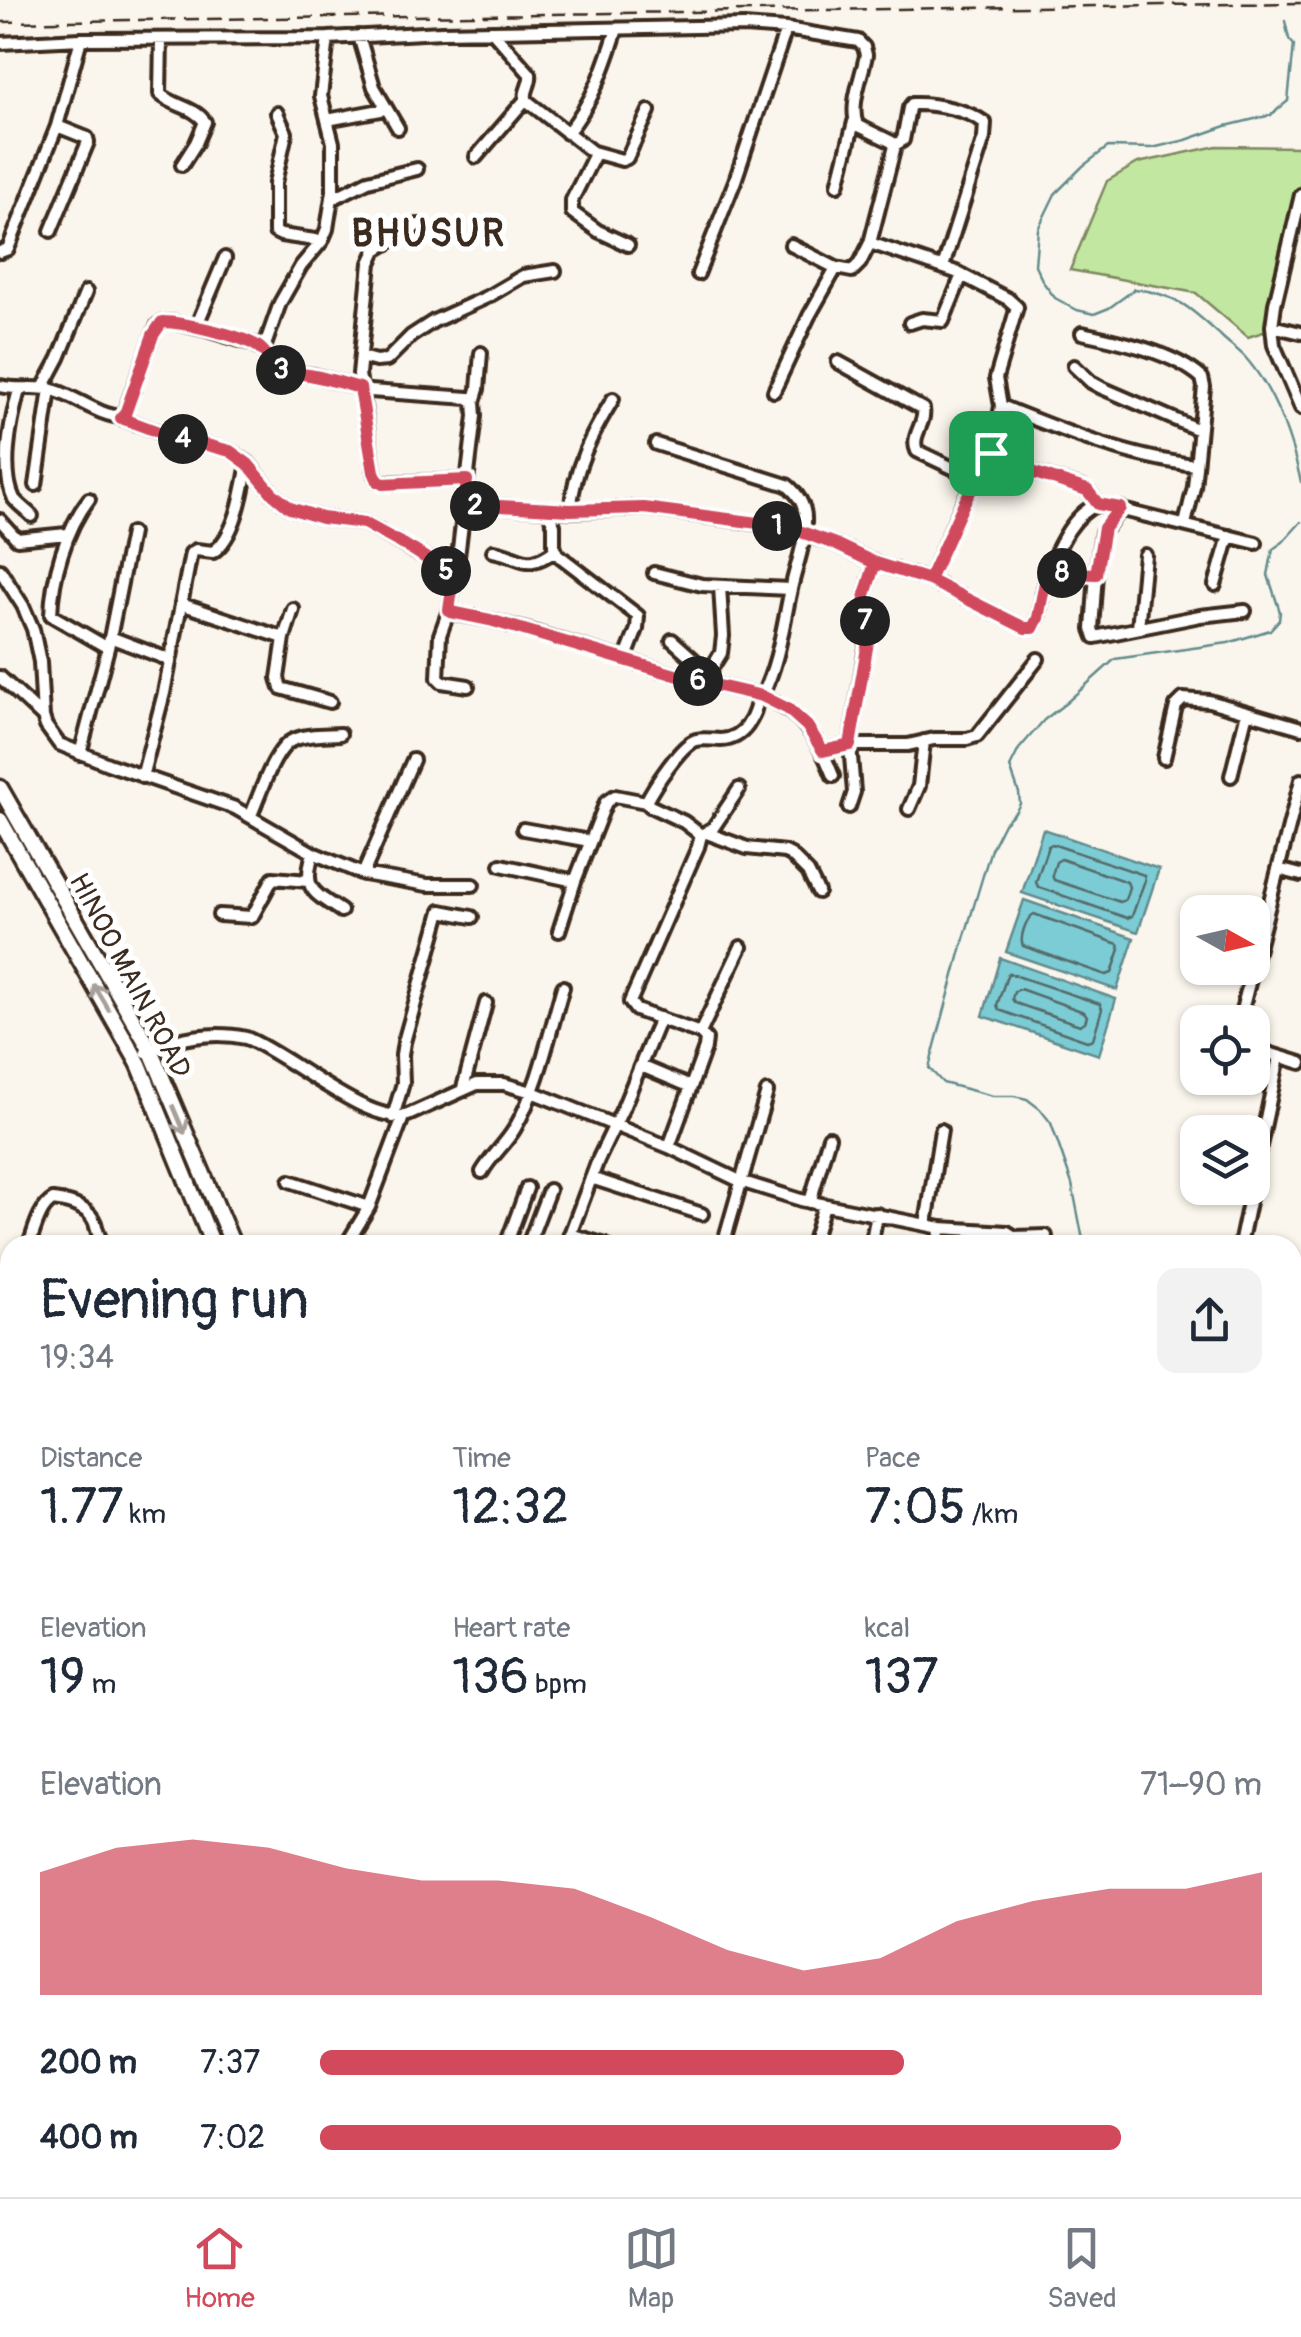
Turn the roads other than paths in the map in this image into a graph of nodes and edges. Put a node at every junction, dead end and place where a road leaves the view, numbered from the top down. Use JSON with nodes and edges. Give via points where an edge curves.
{"nodes":[{"id":1,"x":617,"y":29,"type":"junction"},
{"id":2,"x":786,"y":29,"type":"junction"},
{"id":3,"x":492,"y":31,"type":"junction"},
{"id":4,"x":358,"y":36,"type":"junction"},
{"id":5,"x":328,"y":38,"type":"junction"},
{"id":6,"x":81,"y":39,"type":"junction"},
{"id":7,"x":160,"y":39,"type":"junction"},
{"id":8,"x":2,"y":42,"type":"edge"},
{"id":9,"x":0,"y":55,"type":"edge"},
{"id":10,"x":526,"y":99,"type":"junction"},
{"id":11,"x":386,"y":109,"type":"junction"},
{"id":12,"x":649,"y":111,"type":"dead end"},
{"id":13,"x":277,"y":113,"type":"dead end"},
{"id":14,"x":328,"y":120,"type":"junction"},
{"id":15,"x":854,"y":122,"type":"junction"},
{"id":16,"x":57,"y":126,"type":"junction"},
{"id":17,"x":398,"y":128,"type":"dead end"},
{"id":18,"x":567,"y":133,"type":"junction"},
{"id":19,"x":895,"y":144,"type":"junction"},
{"id":20,"x":593,"y":152,"type":"junction"},
{"id":21,"x":476,"y":158,"type":"dead end"},
{"id":22,"x":182,"y":165,"type":"dead end"},
{"id":23,"x":417,"y":169,"type":"dead end"},
{"id":24,"x":838,"y":185,"type":"dead end"},
{"id":25,"x":1301,"y":195,"type":"edge"},
{"id":26,"x":332,"y":199,"type":"junction"},
{"id":27,"x":418,"y":224,"type":"dead end"},
{"id":28,"x":51,"y":231,"type":"dead end"},
{"id":29,"x":322,"y":241,"type":"junction"},
{"id":30,"x":870,"y":243,"type":"junction"},
{"id":31,"x":628,"y":245,"type":"dead end"},
{"id":32,"x":791,"y":246,"type":"dead end"},
{"id":33,"x":0,"y":252,"type":"edge"},
{"id":34,"x":225,"y":258,"type":"dead end"},
{"id":35,"x":943,"y":267,"type":"junction"},
{"id":36,"x":836,"y":268,"type":"junction"},
{"id":37,"x":554,"y":271,"type":"dead end"},
{"id":38,"x":698,"y":274,"type":"dead end"},
{"id":39,"x":962,"y":275,"type":"junction"},
{"id":40,"x":86,"y":292,"type":"dead end"},
{"id":41,"x":910,"y":323,"type":"dead end"},
{"id":42,"x":1272,"y":326,"type":"junction"},
{"id":43,"x":196,"y":327,"type":"junction"},
{"id":44,"x":1082,"y":332,"type":"dead end"},
{"id":45,"x":1301,"y":333,"type":"edge"},
{"id":46,"x":263,"y":351,"type":"junction"},
{"id":47,"x":480,"y":353,"type":"dead end"},
{"id":48,"x":361,"y":357,"type":"junction"},
{"id":49,"x":838,"y":362,"type":"dead end"},
{"id":50,"x":1074,"y":366,"type":"dead end"},
{"id":51,"x":0,"y":386,"type":"edge"},
{"id":52,"x":360,"y":388,"type":"junction"},
{"id":53,"x":46,"y":389,"type":"junction"},
{"id":54,"x":19,"y":390,"type":"junction"},
{"id":55,"x":774,"y":391,"type":"dead end"},
{"id":56,"x":613,"y":399,"type":"dead end"},
{"id":57,"x":474,"y":402,"type":"junction"},
{"id":58,"x":1000,"y":406,"type":"junction"},
{"id":59,"x":1301,"y":408,"type":"edge"},
{"id":60,"x":121,"y":418,"type":"junction"},
{"id":61,"x":1199,"y":430,"type":"junction"},
{"id":62,"x":656,"y":444,"type":"dead end"},
{"id":63,"x":991,"y":453,"type":"junction"},
{"id":64,"x":248,"y":464,"type":"junction"},
{"id":65,"x":1196,"y":465,"type":"junction"},
{"id":66,"x":467,"y":480,"type":"junction"},
{"id":67,"x":976,"y":480,"type":"junction"},
{"id":68,"x":36,"y":485,"type":"dead end"},
{"id":69,"x":89,"y":498,"type":"dead end"},
{"id":70,"x":1098,"y":504,"type":"junction"},
{"id":71,"x":464,"y":506,"type":"junction"},
{"id":72,"x":1120,"y":508,"type":"junction"},
{"id":73,"x":548,"y":510,"type":"junction"},
{"id":74,"x":570,"y":510,"type":"junction"},
{"id":75,"x":32,"y":516,"type":"dead end"},
{"id":76,"x":0,"y":520,"type":"edge"},
{"id":77,"x":1185,"y":524,"type":"junction"},
{"id":78,"x":131,"y":533,"type":"dead end"},
{"id":79,"x":67,"y":534,"type":"junction"},
{"id":80,"x":804,"y":534,"type":"junction"},
{"id":81,"x":1229,"y":536,"type":"junction"},
{"id":82,"x":1256,"y":542,"type":"dead end"},
{"id":83,"x":555,"y":550,"type":"junction"},
{"id":84,"x":493,"y":551,"type":"dead end"},
{"id":85,"x":1145,"y":555,"type":"dead end"},
{"id":86,"x":875,"y":563,"type":"junction"},
{"id":87,"x":0,"y":570,"type":"edge"},
{"id":88,"x":1047,"y":572,"type":"junction"},
{"id":89,"x":654,"y":574,"type":"dead end"},
{"id":90,"x":1096,"y":574,"type":"junction"},
{"id":91,"x":454,"y":577,"type":"junction"},
{"id":92,"x":929,"y":580,"type":"junction"},
{"id":93,"x":1215,"y":585,"type":"dead end"},
{"id":94,"x":720,"y":586,"type":"junction"},
{"id":95,"x":791,"y":589,"type":"junction"},
{"id":96,"x":181,"y":604,"type":"junction"},
{"id":97,"x":293,"y":608,"type":"dead end"},
{"id":98,"x":449,"y":610,"type":"junction"},
{"id":99,"x":1244,"y":611,"type":"dead end"},
{"id":100,"x":1138,"y":628,"type":"junction"},
{"id":101,"x":284,"y":638,"type":"junction"},
{"id":102,"x":672,"y":640,"type":"dead end"},
{"id":103,"x":108,"y":643,"type":"junction"},
{"id":104,"x":170,"y":660,"type":"junction"},
{"id":105,"x":625,"y":660,"type":"junction"},
{"id":106,"x":1038,"y":660,"type":"dead end"},
{"id":107,"x":0,"y":677,"type":"edge"},
{"id":108,"x":706,"y":677,"type":"junction"},
{"id":109,"x":468,"y":686,"type":"dead end"},
{"id":110,"x":760,"y":695,"type":"junction"},
{"id":111,"x":330,"y":702,"type":"dead end"},
{"id":112,"x":1247,"y":712,"type":"junction"},
{"id":113,"x":43,"y":716,"type":"junction"},
{"id":114,"x":1301,"y":728,"type":"edge"},
{"id":115,"x":340,"y":734,"type":"dead end"},
{"id":116,"x":924,"y":741,"type":"junction"},
{"id":117,"x":850,"y":745,"type":"junction"},
{"id":118,"x":823,"y":751,"type":"junction"},
{"id":119,"x":80,"y":754,"type":"junction"},
{"id":120,"x":1164,"y":758,"type":"dead end"},
{"id":121,"x":412,"y":760,"type":"dead end"},
{"id":122,"x":833,"y":776,"type":"dead end"},
{"id":123,"x":1231,"y":776,"type":"dead end"},
{"id":124,"x":142,"y":777,"type":"junction"},
{"id":125,"x":1301,"y":780,"type":"edge"},
{"id":126,"x":0,"y":788,"type":"edge"},
{"id":127,"x":739,"y":789,"type":"dead end"},
{"id":128,"x":646,"y":802,"type":"junction"},
{"id":129,"x":848,"y":807,"type":"dead end"},
{"id":130,"x":909,"y":809,"type":"dead end"},
{"id":131,"x":251,"y":816,"type":"junction"},
{"id":132,"x":0,"y":820,"type":"edge"},
{"id":133,"x":522,"y":830,"type":"dead end"},
{"id":134,"x":704,"y":834,"type":"junction"},
{"id":135,"x":590,"y":841,"type":"junction"},
{"id":136,"x":313,"y":853,"type":"junction"},
{"id":137,"x":501,"y":866,"type":"dead end"},
{"id":138,"x":1278,"y":869,"type":"junction"},
{"id":139,"x":363,"y":874,"type":"junction"},
{"id":140,"x":1301,"y":875,"type":"edge"},
{"id":141,"x":308,"y":881,"type":"junction"},
{"id":142,"x":576,"y":881,"type":"junction"},
{"id":143,"x":473,"y":884,"type":"dead end"},
{"id":144,"x":818,"y":892,"type":"dead end"},
{"id":145,"x":341,"y":911,"type":"dead end"},
{"id":146,"x":219,"y":915,"type":"dead end"},
{"id":147,"x":472,"y":918,"type":"dead end"},
{"id":148,"x":560,"y":931,"type":"dead end"},
{"id":149,"x":741,"y":947,"type":"dead end"},
{"id":150,"x":563,"y":987,"type":"dead end"},
{"id":151,"x":486,"y":1003,"type":"dead end"},
{"id":152,"x":1243,"y":1005,"type":"edge"},
{"id":153,"x":660,"y":1018,"type":"junction"},
{"id":154,"x":700,"y":1033,"type":"junction"},
{"id":155,"x":150,"y":1049,"type":"junction"},
{"id":156,"x":1270,"y":1054,"type":"edge"},
{"id":157,"x":1279,"y":1057,"type":"junction"},
{"id":158,"x":136,"y":1058,"type":"junction"},
{"id":159,"x":1301,"y":1064,"type":"edge"},
{"id":160,"x":641,"y":1066,"type":"junction"},
{"id":161,"x":691,"y":1087,"type":"junction"},
{"id":162,"x":463,"y":1088,"type":"junction"},
{"id":163,"x":532,"y":1092,"type":"junction"},
{"id":164,"x":766,"y":1092,"type":"dead end"},
{"id":165,"x":1267,"y":1115,"type":"edge"},
{"id":166,"x":398,"y":1117,"type":"junction"},
{"id":167,"x":615,"y":1126,"type":"junction"},
{"id":168,"x":941,"y":1130,"type":"dead end"},
{"id":169,"x":829,"y":1137,"type":"dead end"},
{"id":170,"x":669,"y":1147,"type":"junction"},
{"id":171,"x":482,"y":1172,"type":"dead end"},
{"id":172,"x":591,"y":1178,"type":"junction"},
{"id":173,"x":290,"y":1181,"type":"dead end"},
{"id":174,"x":740,"y":1181,"type":"junction"},
{"id":175,"x":526,"y":1188,"type":"dead end"},
{"id":176,"x":549,"y":1190,"type":"dead end"},
{"id":177,"x":810,"y":1202,"type":"junction"},
{"id":178,"x":824,"y":1205,"type":"junction"},
{"id":179,"x":1248,"y":1205,"type":"edge"},
{"id":180,"x":369,"y":1207,"type":"junction"},
{"id":181,"x":702,"y":1214,"type":"dead end"},
{"id":182,"x":877,"y":1214,"type":"junction"},
{"id":183,"x":926,"y":1224,"type":"junction"},
{"id":184,"x":941,"y":1228,"type":"junction"},
{"id":185,"x":33,"y":1235,"type":"edge"},
{"id":186,"x":99,"y":1235,"type":"edge"},
{"id":187,"x":210,"y":1235,"type":"edge"},
{"id":188,"x":229,"y":1235,"type":"edge"},
{"id":189,"x":353,"y":1235,"type":"edge"},
{"id":190,"x":510,"y":1235,"type":"edge"},
{"id":191,"x":532,"y":1235,"type":"edge"},
{"id":192,"x":570,"y":1235,"type":"edge"},
{"id":193,"x":726,"y":1235,"type":"edge"},
{"id":194,"x":815,"y":1235,"type":"edge"},
{"id":195,"x":873,"y":1235,"type":"edge"},
{"id":196,"x":939,"y":1235,"type":"edge"},
{"id":197,"x":1005,"y":1235,"type":"edge"},
{"id":198,"x":1242,"y":1235,"type":"edge"}],
"edges":[{"from":1,"to":2,"type":"street"},
{"from":1,"to":3,"type":"street"},
{"from":1,"to":18,"type":"street","via":[[586,109]]},
{"from":2,"to":15,"type":"street","via":[[852,39],[864,47]]},
{"from":2,"to":38,"type":"street"},
{"from":3,"to":4,"type":"street"},
{"from":3,"to":10,"type":"street","via":[[530,74]]},
{"from":4,"to":5,"type":"street"},
{"from":4,"to":11,"type":"street"},
{"from":5,"to":7,"type":"street"},
{"from":5,"to":14,"type":"street","via":[[320,96]]},
{"from":6,"to":7,"type":"street"},
{"from":6,"to":8,"type":"street"},
{"from":6,"to":16,"type":"street"},
{"from":7,"to":22,"type":"street","via":[[160,94],[205,122]]},
{"from":8,"to":9,"type":"street"},
{"from":10,"to":18,"type":"street"},
{"from":10,"to":21,"type":"street"},
{"from":11,"to":14,"type":"street"},
{"from":11,"to":17,"type":"street"},
{"from":12,"to":20,"type":"street","via":[[628,158]]},
{"from":13,"to":29,"type":"street","via":[[286,133],[275,183],[275,232]]},
{"from":14,"to":26,"type":"street"},
{"from":15,"to":19,"type":"street"},
{"from":15,"to":24,"type":"street"},
{"from":16,"to":28,"type":"street","via":[[88,142]]},
{"from":16,"to":33,"type":"street","via":[[8,249]]},
{"from":18,"to":20,"type":"street"},
{"from":19,"to":30,"type":"street"},
{"from":19,"to":35,"type":"street","via":[[903,140],[912,104],[985,123]]},
{"from":20,"to":31,"type":"street","via":[[570,208]]},
{"from":23,"to":26,"type":"street"},
{"from":25,"to":42,"type":"street"},
{"from":26,"to":29,"type":"street"},
{"from":27,"to":48,"type":"street","via":[[372,257]]},
{"from":29,"to":46,"type":"street","via":[[285,294]]},
{"from":30,"to":35,"type":"street"},
{"from":30,"to":36,"type":"street","via":[[854,271]]},
{"from":32,"to":36,"type":"street"},
{"from":34,"to":43,"type":"street"},
{"from":35,"to":39,"type":"street"},
{"from":36,"to":55,"type":"street"},
{"from":37,"to":48,"type":"street","via":[[523,276],[434,320],[387,360]]},
{"from":39,"to":41,"type":"street","via":[[943,321]]},
{"from":39,"to":58,"type":"street","via":[[1017,307],[996,378]]},
{"from":40,"to":53,"type":"street"},
{"from":42,"to":45,"type":"street"},
{"from":42,"to":59,"type":"street"},
{"from":43,"to":46,"type":"street"},
{"from":43,"to":60,"type":"street","via":[[158,325]]},
{"from":44,"to":61,"type":"street","via":[[1199,374]]},
{"from":46,"to":52,"type":"street","via":[[286,372]]},
{"from":47,"to":57,"type":"street"},
{"from":48,"to":52,"type":"street"},
{"from":49,"to":67,"type":"street","via":[[921,408],[917,451]]},
{"from":50,"to":61,"type":"street","via":[[1090,382]]},
{"from":51,"to":54,"type":"street"},
{"from":52,"to":57,"type":"street"},
{"from":52,"to":66,"type":"street","via":[[380,482]]},
{"from":53,"to":54,"type":"street"},
{"from":53,"to":60,"type":"street"},
{"from":53,"to":68,"type":"street"},
{"from":54,"to":75,"type":"street","via":[[6,475],[15,500]]},
{"from":56,"to":74,"type":"street","via":[[582,456]]},
{"from":57,"to":66,"type":"street"},
{"from":58,"to":63,"type":"street"},
{"from":58,"to":65,"type":"street","via":[[1125,450]]},
{"from":60,"to":64,"type":"street","via":[[230,451]]},
{"from":61,"to":65,"type":"street"},
{"from":62,"to":80,"type":"street","via":[[787,485],[805,512]]},
{"from":63,"to":67,"type":"street"},
{"from":63,"to":70,"type":"street","via":[[1087,490]]},
{"from":64,"to":91,"type":"street","via":[[290,508],[364,523]]},
{"from":64,"to":96,"type":"street","via":[[224,542],[212,552],[191,553]]},
{"from":65,"to":77,"type":"street"},
{"from":66,"to":71,"type":"street"},
{"from":67,"to":92,"type":"street"},
{"from":69,"to":79,"type":"street"},
{"from":70,"to":72,"type":"street"},
{"from":70,"to":88,"type":"street","via":[[1074,522]]},
{"from":71,"to":73,"type":"street"},
{"from":71,"to":91,"type":"street"},
{"from":72,"to":77,"type":"street"},
{"from":72,"to":90,"type":"street","via":[[1104,528]]},
{"from":73,"to":74,"type":"street"},
{"from":73,"to":83,"type":"street"},
{"from":74,"to":80,"type":"street","via":[[659,510]]},
{"from":76,"to":79,"type":"street","via":[[17,539]]},
{"from":77,"to":81,"type":"street"},
{"from":78,"to":103,"type":"street"},
{"from":79,"to":103,"type":"street","via":[[51,615]]},
{"from":80,"to":86,"type":"street"},
{"from":80,"to":95,"type":"street"},
{"from":81,"to":82,"type":"street"},
{"from":81,"to":93,"type":"street"},
{"from":83,"to":84,"type":"street","via":[[526,562]]},
{"from":83,"to":105,"type":"street","via":[[638,616]]},
{"from":85,"to":100,"type":"street"},
{"from":86,"to":92,"type":"street"},
{"from":86,"to":117,"type":"street","via":[[865,595],[868,642]]},
{"from":87,"to":113,"type":"street","via":[[36,640]]},
{"from":88,"to":90,"type":"street"},
{"from":88,"to":92,"type":"street","via":[[1030,628]]},
{"from":89,"to":94,"type":"street"},
{"from":90,"to":100,"type":"street","via":[[1094,636]]},
{"from":91,"to":98,"type":"street"},
{"from":94,"to":95,"type":"street"},
{"from":94,"to":108,"type":"street","via":[[722,647]]},
{"from":95,"to":110,"type":"street","via":[[779,650]]},
{"from":96,"to":101,"type":"street"},
{"from":96,"to":104,"type":"street"},
{"from":97,"to":101,"type":"street"},
{"from":98,"to":105,"type":"street"},
{"from":98,"to":109,"type":"street","via":[[438,678]]},
{"from":99,"to":100,"type":"street"},
{"from":101,"to":111,"type":"street","via":[[281,688]]},
{"from":102,"to":108,"type":"street"},
{"from":103,"to":104,"type":"street"},
{"from":103,"to":119,"type":"street"},
{"from":104,"to":124,"type":"street"},
{"from":105,"to":108,"type":"street"},
{"from":106,"to":116,"type":"street","via":[[977,736]]},
{"from":107,"to":113,"type":"street"},
{"from":108,"to":110,"type":"street"},
{"from":110,"to":118,"type":"street","via":[[788,709]]},
{"from":110,"to":128,"type":"street","via":[[743,730],[730,739],[687,745]]},
{"from":112,"to":114,"type":"street"},
{"from":112,"to":120,"type":"street","via":[[1180,700]]},
{"from":112,"to":123,"type":"street"},
{"from":113,"to":119,"type":"street","via":[[59,744]]},
{"from":115,"to":131,"type":"street","via":[[285,745]]},
{"from":116,"to":117,"type":"street"},
{"from":116,"to":130,"type":"street"},
{"from":117,"to":118,"type":"street"},
{"from":117,"to":129,"type":"street","via":[[854,792]]},
{"from":118,"to":122,"type":"street"},
{"from":119,"to":124,"type":"street"},
{"from":121,"to":139,"type":"street"},
{"from":124,"to":131,"type":"street"},
{"from":125,"to":138,"type":"street"},
{"from":126,"to":155,"type":"main road","name":"HINOO MAIN ROAD"},
{"from":127,"to":134,"type":"street"},
{"from":128,"to":134,"type":"street"},
{"from":128,"to":135,"type":"street","via":[[610,798]]},
{"from":131,"to":136,"type":"street"},
{"from":158,"to":132,"type":"main road","name":"HINOO MAIN ROAD","one_way":true},
{"from":133,"to":135,"type":"street"},
{"from":134,"to":144,"type":"street","via":[[785,852],[808,872]]},
{"from":134,"to":153,"type":"street","via":[[630,1002]]},
{"from":135,"to":142,"type":"street"},
{"from":136,"to":139,"type":"street"},
{"from":136,"to":141,"type":"street"},
{"from":137,"to":142,"type":"street"},
{"from":138,"to":140,"type":"street"},
{"from":138,"to":152,"type":"street"},
{"from":139,"to":143,"type":"street","via":[[427,886]]},
{"from":141,"to":145,"type":"street"},
{"from":141,"to":146,"type":"street","via":[[273,878],[252,917]]},
{"from":142,"to":148,"type":"street"},
{"from":147,"to":166,"type":"street","via":[[441,911],[404,1042]]},
{"from":149,"to":154,"type":"street"},
{"from":150,"to":163,"type":"street"},
{"from":151,"to":162,"type":"street"},
{"from":153,"to":154,"type":"street"},
{"from":153,"to":160,"type":"street"},
{"from":154,"to":161,"type":"street","via":[[706,1044]]},
{"from":155,"to":158,"type":"street"},
{"from":155,"to":166,"type":"street","via":[[193,1038],[246,1038],[331,1088]]},
{"from":155,"to":188,"type":"main road","name":"HINOO MAIN ROAD","one_way":true},
{"from":156,"to":157,"type":"street"},
{"from":157,"to":159,"type":"street"},
{"from":157,"to":165,"type":"street"},
{"from":158,"to":187,"type":"main road","name":"HINOO MAIN ROAD"},
{"from":160,"to":161,"type":"street"},
{"from":160,"to":167,"type":"street"},
{"from":161,"to":170,"type":"street"},
{"from":162,"to":163,"type":"street","via":[[486,1082]]},
{"from":162,"to":166,"type":"street"},
{"from":163,"to":167,"type":"street"},
{"from":163,"to":171,"type":"street","via":[[512,1134]]},
{"from":164,"to":174,"type":"street"},
{"from":166,"to":180,"type":"street"},
{"from":167,"to":170,"type":"street"},
{"from":167,"to":172,"type":"street"},
{"from":168,"to":183,"type":"street"},
{"from":169,"to":177,"type":"street"},
{"from":170,"to":174,"type":"street"},
{"from":172,"to":181,"type":"street"},
{"from":172,"to":192,"type":"street"},
{"from":173,"to":180,"type":"street"},
{"from":174,"to":177,"type":"street"},
{"from":174,"to":193,"type":"street"},
{"from":175,"to":190,"type":"street"},
{"from":176,"to":191,"type":"street"},
{"from":177,"to":178,"type":"street"},
{"from":178,"to":182,"type":"street"},
{"from":178,"to":194,"type":"street"},
{"from":179,"to":198,"type":"street"},
{"from":180,"to":189,"type":"street"},
{"from":182,"to":183,"type":"street"},
{"from":182,"to":195,"type":"street"},
{"from":183,"to":184,"type":"street"},
{"from":184,"to":196,"type":"street"},
{"from":184,"to":197,"type":"street"},
{"from":185,"to":186,"type":"street","via":[[50,1200],[86,1210]]}]}
